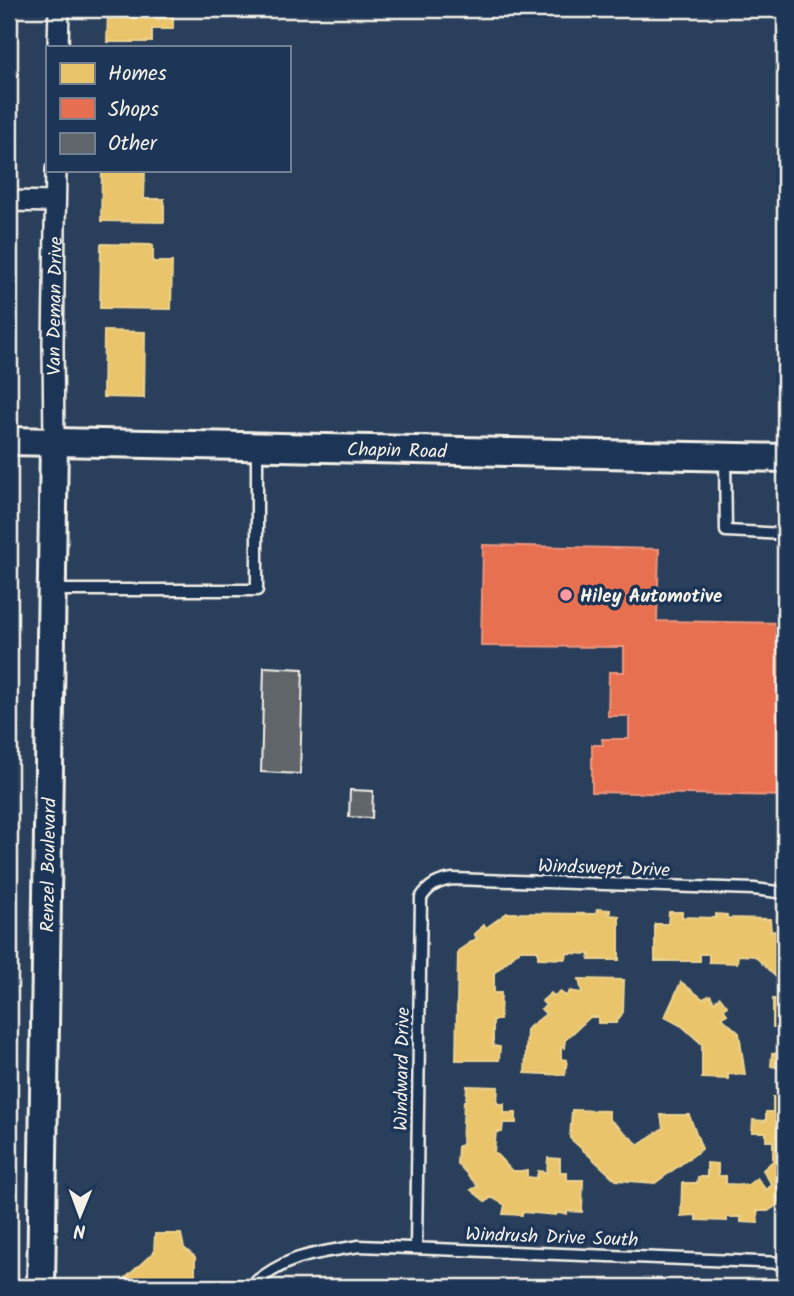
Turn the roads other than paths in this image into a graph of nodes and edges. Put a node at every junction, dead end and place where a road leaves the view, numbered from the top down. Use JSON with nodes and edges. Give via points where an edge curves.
{"nodes":[{"id":1,"x":59,"y":9,"type":"edge"},
{"id":2,"x":58,"y":46,"type":"edge"},
{"id":3,"x":56,"y":172,"type":"edge"},
{"id":4,"x":9,"y":201,"type":"edge"},
{"id":5,"x":55,"y":202,"type":"junction"},
{"id":6,"x":9,"y":441,"type":"edge"},
{"id":7,"x":54,"y":442,"type":"junction"},
{"id":8,"x":257,"y":446,"type":"junction"},
{"id":9,"x":725,"y":457,"type":"junction"},
{"id":10,"x":785,"y":458,"type":"edge"},
{"id":11,"x":785,"y":534,"type":"edge"},
{"id":12,"x":52,"y":590,"type":"junction"},
{"id":13,"x":425,"y":891,"type":"joint"},
{"id":14,"x":785,"y":893,"type":"edge"},
{"id":15,"x":416,"y":1248,"type":"junction"},
{"id":16,"x":785,"y":1263,"type":"edge"},
{"id":17,"x":41,"y":1287,"type":"edge"},
{"id":18,"x":248,"y":1287,"type":"edge"}],
"edges":[{"from":1,"to":2,"type":"street"},
{"from":3,"to":5,"type":"street","name":"Van Deman Drive"},
{"from":4,"to":5,"type":"street"},
{"from":5,"to":7,"type":"street","name":"Van Deman Drive"},
{"from":6,"to":7,"type":"street","name":"Chapin Road"},
{"from":7,"to":8,"type":"street","name":"Chapin Road"},
{"from":7,"to":12,"type":"street","name":"Renzel Boulevard"},
{"from":8,"to":9,"type":"street","name":"Chapin Road"},
{"from":8,"to":12,"type":"lane","via":[[257,590]]},
{"from":9,"to":10,"type":"street","name":"Chapin Road"},
{"from":9,"to":11,"type":"lane","via":[[726,531]]},
{"from":12,"to":17,"type":"street","name":"Renzel Boulevard"},
{"from":13,"to":14,"type":"lane","name":"Windswept Drive","via":[[438,881],[453,879]]},
{"from":13,"to":15,"type":"lane","name":"Windward Drive","via":[[421,898]]},
{"from":15,"to":16,"type":"lane","name":"Windrush Drive South"},
{"from":15,"to":18,"type":"lane","name":"Windrush Drive South","via":[[359,1246],[295,1258]]}]}
